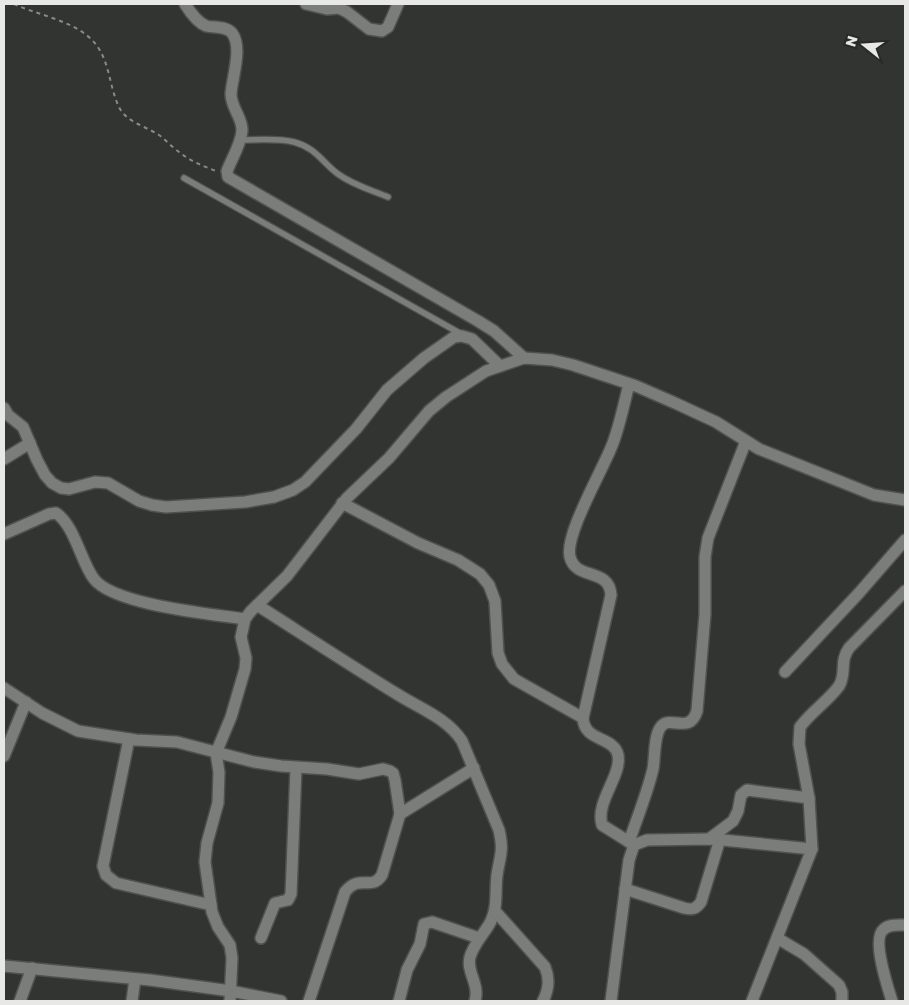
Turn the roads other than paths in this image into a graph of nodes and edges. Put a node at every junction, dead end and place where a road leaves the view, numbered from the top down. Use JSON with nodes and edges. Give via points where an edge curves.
{"nodes":[{"id":1,"x":185,"y":4,"type":"edge"},
{"id":2,"x":306,"y":4,"type":"edge"},
{"id":3,"x":398,"y":4,"type":"edge"},
{"id":4,"x":240,"y":140,"type":"junction"},
{"id":5,"x":184,"y":178,"type":"dead end"},
{"id":6,"x":388,"y":197,"type":"dead end"},
{"id":7,"x":472,"y":339,"type":"junction"},
{"id":8,"x":524,"y":358,"type":"junction"},
{"id":9,"x":500,"y":366,"type":"junction"},
{"id":10,"x":629,"y":384,"type":"junction"},
{"id":11,"x":4,"y":408,"type":"edge"},
{"id":12,"x":746,"y":441,"type":"junction"},
{"id":13,"x":30,"y":443,"type":"junction"},
{"id":14,"x":4,"y":459,"type":"edge"},
{"id":15,"x":905,"y":500,"type":"edge"},
{"id":16,"x":342,"y":503,"type":"junction"},
{"id":17,"x":4,"y":534,"type":"edge"},
{"id":18,"x":905,"y":540,"type":"edge"},
{"id":19,"x":905,"y":591,"type":"edge"},
{"id":20,"x":257,"y":605,"type":"junction"},
{"id":21,"x":245,"y":619,"type":"junction"},
{"id":22,"x":785,"y":672,"type":"dead end"},
{"id":23,"x":4,"y":688,"type":"edge"},
{"id":24,"x":26,"y":702,"type":"junction"},
{"id":25,"x":583,"y":718,"type":"junction"},
{"id":26,"x":129,"y":739,"type":"junction"},
{"id":27,"x":216,"y":753,"type":"junction"},
{"id":28,"x":4,"y":756,"type":"edge"},
{"id":29,"x":296,"y":768,"type":"junction"},
{"id":30,"x":474,"y":768,"type":"junction"},
{"id":31,"x":809,"y":798,"type":"junction"},
{"id":32,"x":400,"y":814,"type":"junction"},
{"id":33,"x":714,"y":839,"type":"junction"},
{"id":34,"x":631,"y":844,"type":"junction"},
{"id":35,"x":812,"y":849,"type":"junction"},
{"id":36,"x":625,"y":889,"type":"junction"},
{"id":37,"x":211,"y":905,"type":"junction"},
{"id":38,"x":495,"y":911,"type":"junction"},
{"id":39,"x":905,"y":925,"type":"edge"},
{"id":40,"x":261,"y":938,"type":"dead end"},
{"id":41,"x":479,"y":938,"type":"junction"},
{"id":42,"x":777,"y":938,"type":"junction"},
{"id":43,"x":4,"y":966,"type":"edge"},
{"id":44,"x":32,"y":968,"type":"junction"},
{"id":45,"x":135,"y":979,"type":"junction"},
{"id":46,"x":230,"y":996,"type":"edge"},
{"id":47,"x":20,"y":1001,"type":"edge"},
{"id":48,"x":132,"y":1001,"type":"edge"},
{"id":49,"x":281,"y":1001,"type":"edge"},
{"id":50,"x":309,"y":1001,"type":"edge"},
{"id":51,"x":399,"y":1001,"type":"edge"},
{"id":52,"x":475,"y":1001,"type":"edge"},
{"id":53,"x":544,"y":1001,"type":"edge"},
{"id":54,"x":611,"y":1001,"type":"edge"},
{"id":55,"x":752,"y":1001,"type":"edge"},
{"id":56,"x":842,"y":1001,"type":"edge"},
{"id":57,"x":892,"y":1001,"type":"edge"}],
"edges":[{"from":1,"to":4,"type":"street","via":[[198,20],[227,29],[235,40],[231,97],[241,123]]},
{"from":2,"to":3,"type":"street","via":[[339,8],[369,29],[382,31],[388,27]]},
{"from":4,"to":6,"type":"lane","via":[[294,142],[311,149],[350,181]]},
{"from":4,"to":8,"type":"street","via":[[227,171],[228,177],[486,326]]},
{"from":5,"to":7,"type":"lane"},
{"from":7,"to":9,"type":"street"},
{"from":7,"to":13,"type":"street","via":[[454,337],[424,358],[387,390],[356,429],[305,482],[274,497],[166,507],[139,501],[108,483],[61,488],[46,475]]},
{"from":8,"to":9,"type":"street"},
{"from":8,"to":10,"type":"street","via":[[573,365]]},
{"from":9,"to":16,"type":"street","via":[[486,371],[429,410],[396,451]]},
{"from":10,"to":12,"type":"street","via":[[675,402]]},
{"from":10,"to":25,"type":"street","via":[[614,441],[573,529],[569,549],[575,567],[607,580],[612,595]]},
{"from":11,"to":13,"type":"street","via":[[23,427]]},
{"from":12,"to":15,"type":"street","via":[[874,495]]},
{"from":12,"to":34,"type":"street","via":[[708,538],[704,557],[705,614],[697,712],[695,719],[688,724],[661,725],[653,767]]},
{"from":13,"to":14,"type":"street"},
{"from":16,"to":20,"type":"street","via":[[287,576]]},
{"from":16,"to":25,"type":"street","via":[[480,574],[489,584],[495,601],[498,653],[502,664],[514,679]]},
{"from":17,"to":21,"type":"street","via":[[56,513],[61,516],[95,580],[104,588],[172,609]]},
{"from":18,"to":22,"type":"street"},
{"from":19,"to":31,"type":"street","via":[[849,648],[838,686],[800,727],[799,744]]},
{"from":20,"to":21,"type":"street"},
{"from":20,"to":30,"type":"street","via":[[440,719],[457,734]]},
{"from":21,"to":27,"type":"street","via":[[241,637],[245,669]]},
{"from":23,"to":24,"type":"street"},
{"from":24,"to":26,"type":"street","via":[[78,731]]},
{"from":24,"to":28,"type":"street"},
{"from":25,"to":34,"type":"street","via":[[589,733],[614,746],[618,752],[619,759],[600,818],[602,825]]},
{"from":26,"to":27,"type":"street","via":[[176,742]]},
{"from":26,"to":37,"type":"street","via":[[103,866],[106,875],[116,883]]},
{"from":27,"to":29,"type":"street"},
{"from":27,"to":37,"type":"street","via":[[218,803],[205,862]]},
{"from":29,"to":32,"type":"street","via":[[358,774],[383,769],[390,771],[395,780]]},
{"from":29,"to":40,"type":"street","via":[[291,894],[288,900],[275,903]]},
{"from":30,"to":32,"type":"street"},
{"from":30,"to":38,"type":"street","via":[[502,844]]},
{"from":31,"to":33,"type":"street","via":[[747,790],[741,794],[733,820]]},
{"from":31,"to":35,"type":"street"},
{"from":32,"to":50,"type":"street","via":[[382,875],[374,883],[357,882],[345,892]]},
{"from":33,"to":34,"type":"street","via":[[647,840]]},
{"from":33,"to":35,"type":"street"},
{"from":33,"to":36,"type":"street","via":[[701,902],[697,907],[691,910]]},
{"from":34,"to":36,"type":"street"},
{"from":35,"to":42,"type":"street"},
{"from":36,"to":54,"type":"street"},
{"from":37,"to":46,"type":"street","via":[[218,927],[230,945]]},
{"from":38,"to":41,"type":"street"},
{"from":38,"to":53,"type":"street","via":[[545,967],[549,981]]},
{"from":39,"to":57,"type":"street","via":[[892,926],[880,934],[879,945]]},
{"from":41,"to":51,"type":"street","via":[[432,922],[424,924]]},
{"from":41,"to":52,"type":"street","via":[[469,965],[476,986]]},
{"from":42,"to":55,"type":"street"},
{"from":42,"to":56,"type":"street","via":[[804,954],[839,985]]},
{"from":43,"to":44,"type":"street"},
{"from":44,"to":45,"type":"street"},
{"from":44,"to":47,"type":"street"},
{"from":45,"to":46,"type":"street"},
{"from":45,"to":48,"type":"street"},
{"from":46,"to":49,"type":"street"}]}
